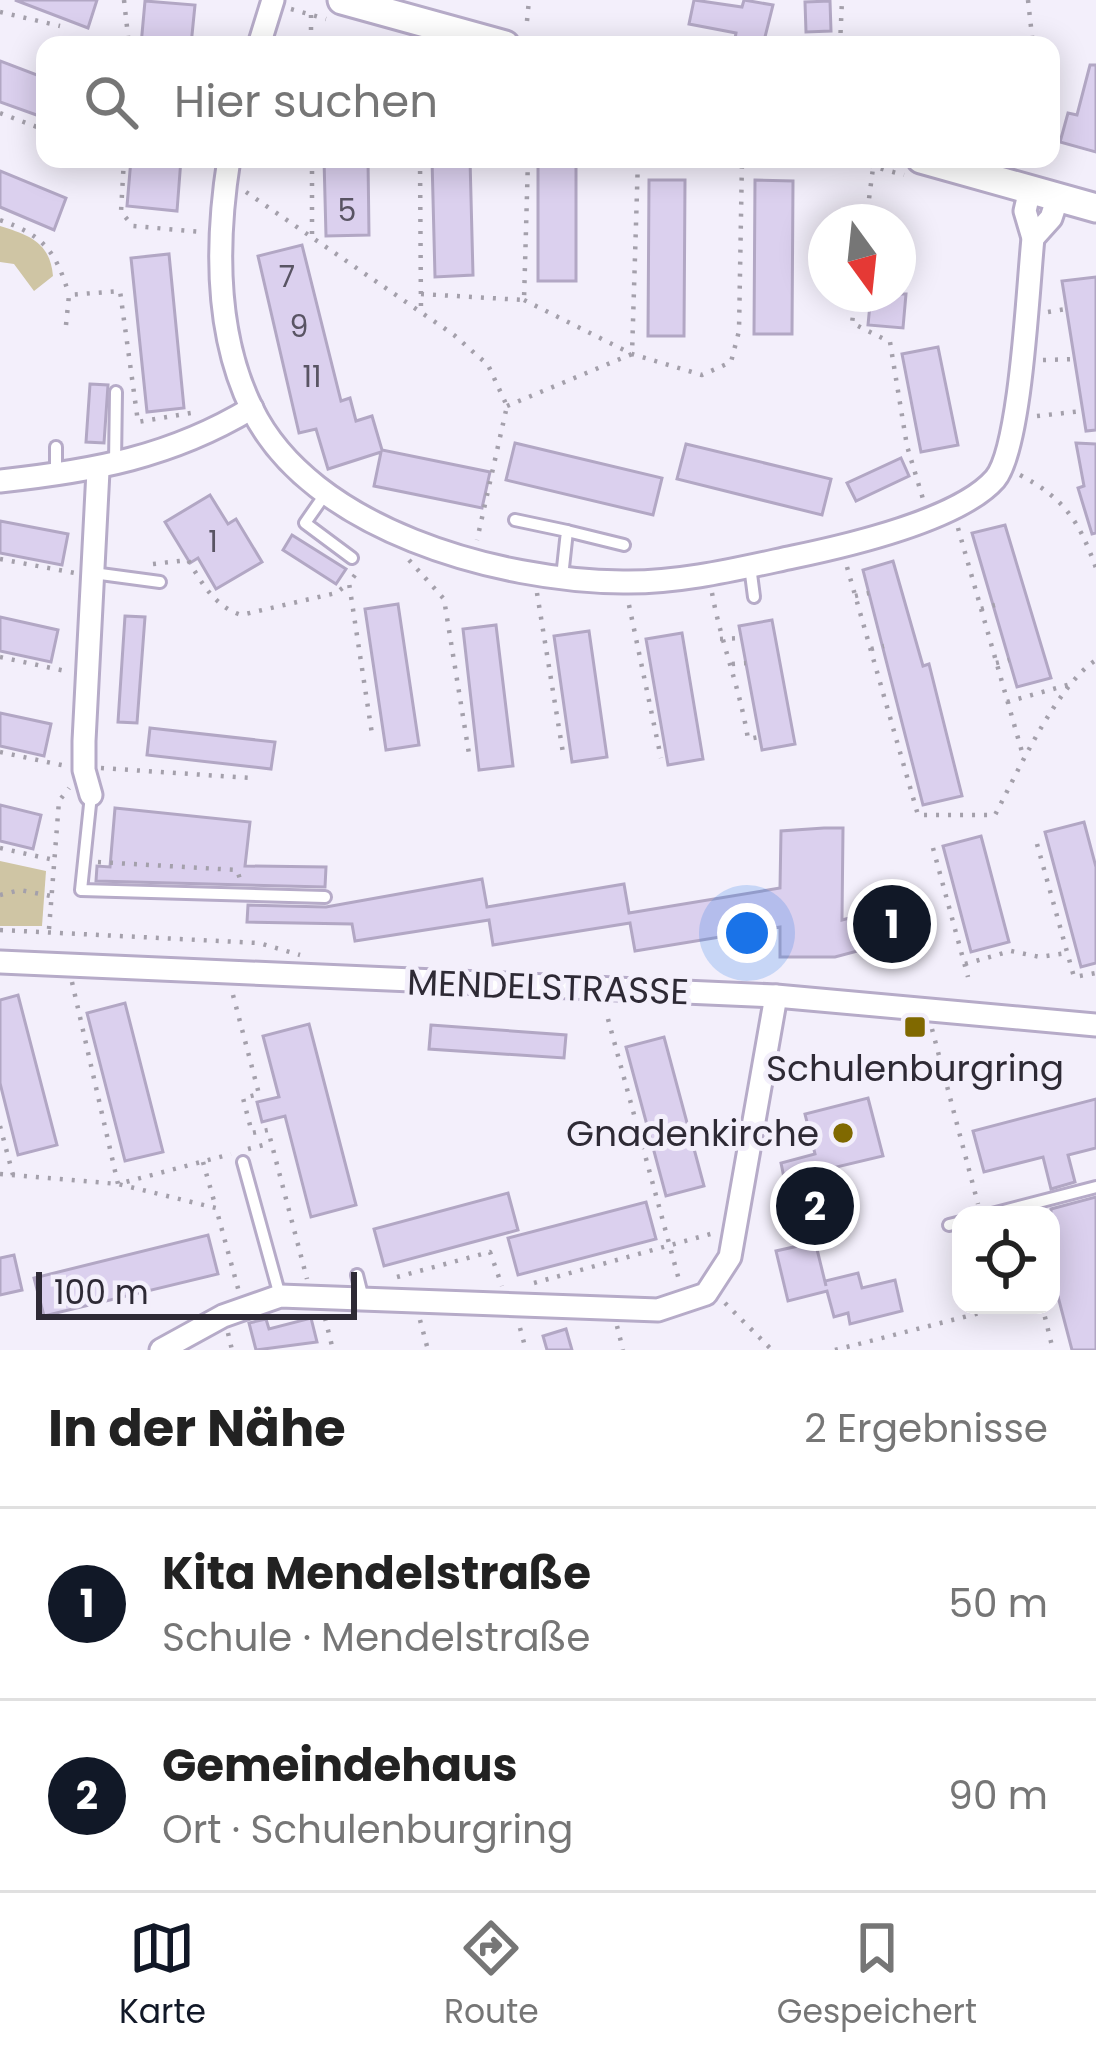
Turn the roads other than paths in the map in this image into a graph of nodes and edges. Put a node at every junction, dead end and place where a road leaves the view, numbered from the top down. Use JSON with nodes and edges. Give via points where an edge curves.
{"nodes":[{"id":1,"x":273,"y":0,"type":"edge"},
{"id":2,"x":342,"y":0,"type":"edge"},
{"id":3,"x":262,"y":36,"type":"edge"},
{"id":4,"x":472,"y":36,"type":"edge"},
{"id":5,"x":227,"y":168,"type":"edge"},
{"id":6,"x":954,"y":168,"type":"edge"},
{"id":7,"x":1030,"y":189,"type":"junction"},
{"id":8,"x":1058,"y":197,"type":"junction"},
{"id":9,"x":1096,"y":208,"type":"edge"},
{"id":10,"x":1033,"y":238,"type":"junction"},
{"id":11,"x":116,"y":392,"type":"dead end"},
{"id":12,"x":252,"y":409,"type":"junction"},
{"id":13,"x":56,"y":447,"type":"dead end"},
{"id":14,"x":107,"y":468,"type":"junction"},
{"id":15,"x":56,"y":475,"type":"junction"},
{"id":16,"x":0,"y":482,"type":"edge"},
{"id":17,"x":328,"y":490,"type":"junction"},
{"id":18,"x":515,"y":520,"type":"dead end"},
{"id":19,"x":567,"y":531,"type":"junction"},
{"id":20,"x":624,"y":545,"type":"dead end"},
{"id":21,"x":357,"y":561,"type":"road end"},
{"id":22,"x":750,"y":566,"type":"junction"},
{"id":23,"x":93,"y":574,"type":"junction"},
{"id":24,"x":562,"y":578,"type":"junction"},
{"id":25,"x":160,"y":581,"type":"dead end"},
{"id":26,"x":754,"y":597,"type":"dead end"},
{"id":27,"x":92,"y":795,"type":"joint"},
{"id":28,"x":325,"y":897,"type":"dead end"},
{"id":29,"x":0,"y":962,"type":"edge"},
{"id":30,"x":776,"y":996,"type":"junction"},
{"id":31,"x":1096,"y":1025,"type":"edge"},
{"id":32,"x":243,"y":1162,"type":"dead end"},
{"id":33,"x":1096,"y":1187,"type":"edge"},
{"id":34,"x":1020,"y":1206,"type":"edge"},
{"id":35,"x":357,"y":1275,"type":"dead end"},
{"id":36,"x":280,"y":1297,"type":"junction"},
{"id":37,"x":370,"y":1299,"type":"junction"},
{"id":38,"x":161,"y":1350,"type":"edge"}],
"edges":[{"from":1,"to":3,"type":"street"},
{"from":2,"to":4,"type":"street"},
{"from":5,"to":12,"type":"street","via":[[219,234],[227,335]]},
{"from":6,"to":7,"type":"street"},
{"from":7,"to":8,"type":"street"},
{"from":7,"to":10,"type":"street","via":[[1025,211]]},
{"from":8,"to":9,"type":"street"},
{"from":8,"to":10,"type":"street"},
{"from":10,"to":22,"type":"street","via":[[1003,466],[977,494],[928,516],[842,547]]},
{"from":11,"to":14,"type":"lane"},
{"from":12,"to":14,"type":"street","via":[[154,457]]},
{"from":12,"to":17,"type":"street"},
{"from":13,"to":15,"type":"lane"},
{"from":14,"to":15,"type":"street"},
{"from":14,"to":23,"type":"street"},
{"from":15,"to":16,"type":"street"},
{"from":17,"to":21,"type":"lane","via":[[305,523]]},
{"from":17,"to":24,"type":"street","via":[[395,535],[472,563]]},
{"from":18,"to":19,"type":"lane"},
{"from":19,"to":20,"type":"lane"},
{"from":19,"to":24,"type":"lane"},
{"from":22,"to":24,"type":"street","via":[[624,583]]},
{"from":22,"to":26,"type":"lane"},
{"from":23,"to":25,"type":"lane"},
{"from":23,"to":27,"type":"street","via":[[84,770]]},
{"from":27,"to":28,"type":"lane","via":[[81,890]]},
{"from":29,"to":30,"type":"street","name":"MENDELSTRASSE"},
{"from":30,"to":31,"type":"street","name":"MENDELSTRASSE"},
{"from":30,"to":37,"type":"street","via":[[730,1257],[710,1287],[658,1310],[506,1298]]},
{"from":32,"to":36,"type":"lane"},
{"from":33,"to":34,"type":"lane"},
{"from":35,"to":37,"type":"lane"},
{"from":36,"to":37,"type":"street"},
{"from":36,"to":38,"type":"street"}]}
